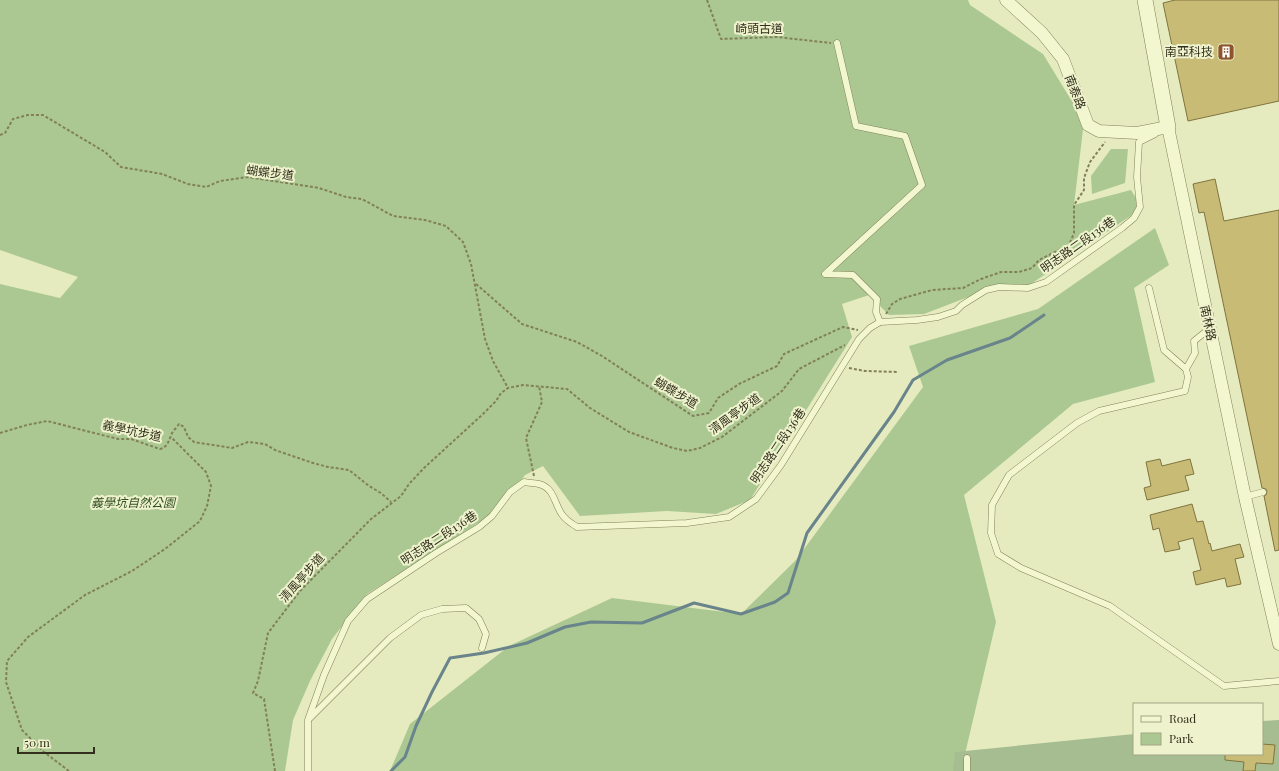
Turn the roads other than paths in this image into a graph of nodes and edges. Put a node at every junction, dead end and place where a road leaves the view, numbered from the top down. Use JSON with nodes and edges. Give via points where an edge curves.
{"nodes":[{"id":1,"x":1006,"y":0,"type":"edge"},
{"id":2,"x":1145,"y":0,"type":"edge"},
{"id":3,"x":837,"y":43,"type":"road end"},
{"id":4,"x":1168,"y":127,"type":"junction"},
{"id":5,"x":1149,"y":288,"type":"dead end"},
{"id":6,"x":880,"y":320,"type":"junction"},
{"id":7,"x":1209,"y":329,"type":"junction"},
{"id":8,"x":1186,"y":369,"type":"junction"},
{"id":9,"x":1263,"y":492,"type":"dead end"},
{"id":10,"x":1245,"y":497,"type":"junction"},
{"id":11,"x":1279,"y":644,"type":"edge"},
{"id":12,"x":482,"y":648,"type":"dead end"},
{"id":13,"x":1279,"y":681,"type":"edge"},
{"id":14,"x":308,"y":720,"type":"junction"},
{"id":15,"x":968,"y":758,"type":"dead end"},
{"id":16,"x":308,"y":771,"type":"edge"},
{"id":17,"x":967,"y":771,"type":"edge"}],
"edges":[{"from":1,"to":4,"type":"street","name":"南泰路","via":[[1042,33],[1063,59],[1088,125],[1099,131],[1137,134]]},
{"from":2,"to":4,"type":"street","name":"南林路"},
{"from":3,"to":6,"type":"lane","via":[[856,126],[905,136],[922,184],[825,274],[853,275],[877,299],[876,312]]},
{"from":4,"to":6,"type":"lane","name":"明志路二段136巷","via":[[1139,142],[1137,177],[1140,207],[1134,218],[1046,282],[1028,288],[999,287],[986,290],[956,311],[938,317]]},
{"from":4,"to":7,"type":"street","name":"南林路"},
{"from":5,"to":8,"type":"lane","via":[[1164,350]]},
{"from":6,"to":14,"type":"lane","name":"明志路二段136巷","via":[[859,339],[781,465],[756,499],[729,518],[687,523],[577,527],[567,521],[560,512],[548,488],[524,482],[510,492],[492,516],[479,527],[367,599],[348,621],[324,675]]},
{"from":7,"to":8,"type":"lane","via":[[1194,341],[1195,354]]},
{"from":7,"to":10,"type":"street","name":"南林路"},
{"from":8,"to":13,"type":"lane","via":[[1188,377],[1185,391],[1099,410],[1009,475],[992,505],[991,533],[998,554],[1021,568],[1110,606],[1224,686]]},
{"from":9,"to":10,"type":"lane"},
{"from":10,"to":11,"type":"street","name":"南林路"},
{"from":12,"to":14,"type":"lane","via":[[486,634],[479,619],[466,608],[442,609],[421,616],[390,638]]},
{"from":14,"to":16,"type":"lane","name":"明志路二段136巷"},
{"from":15,"to":17,"type":"lane"}]}
